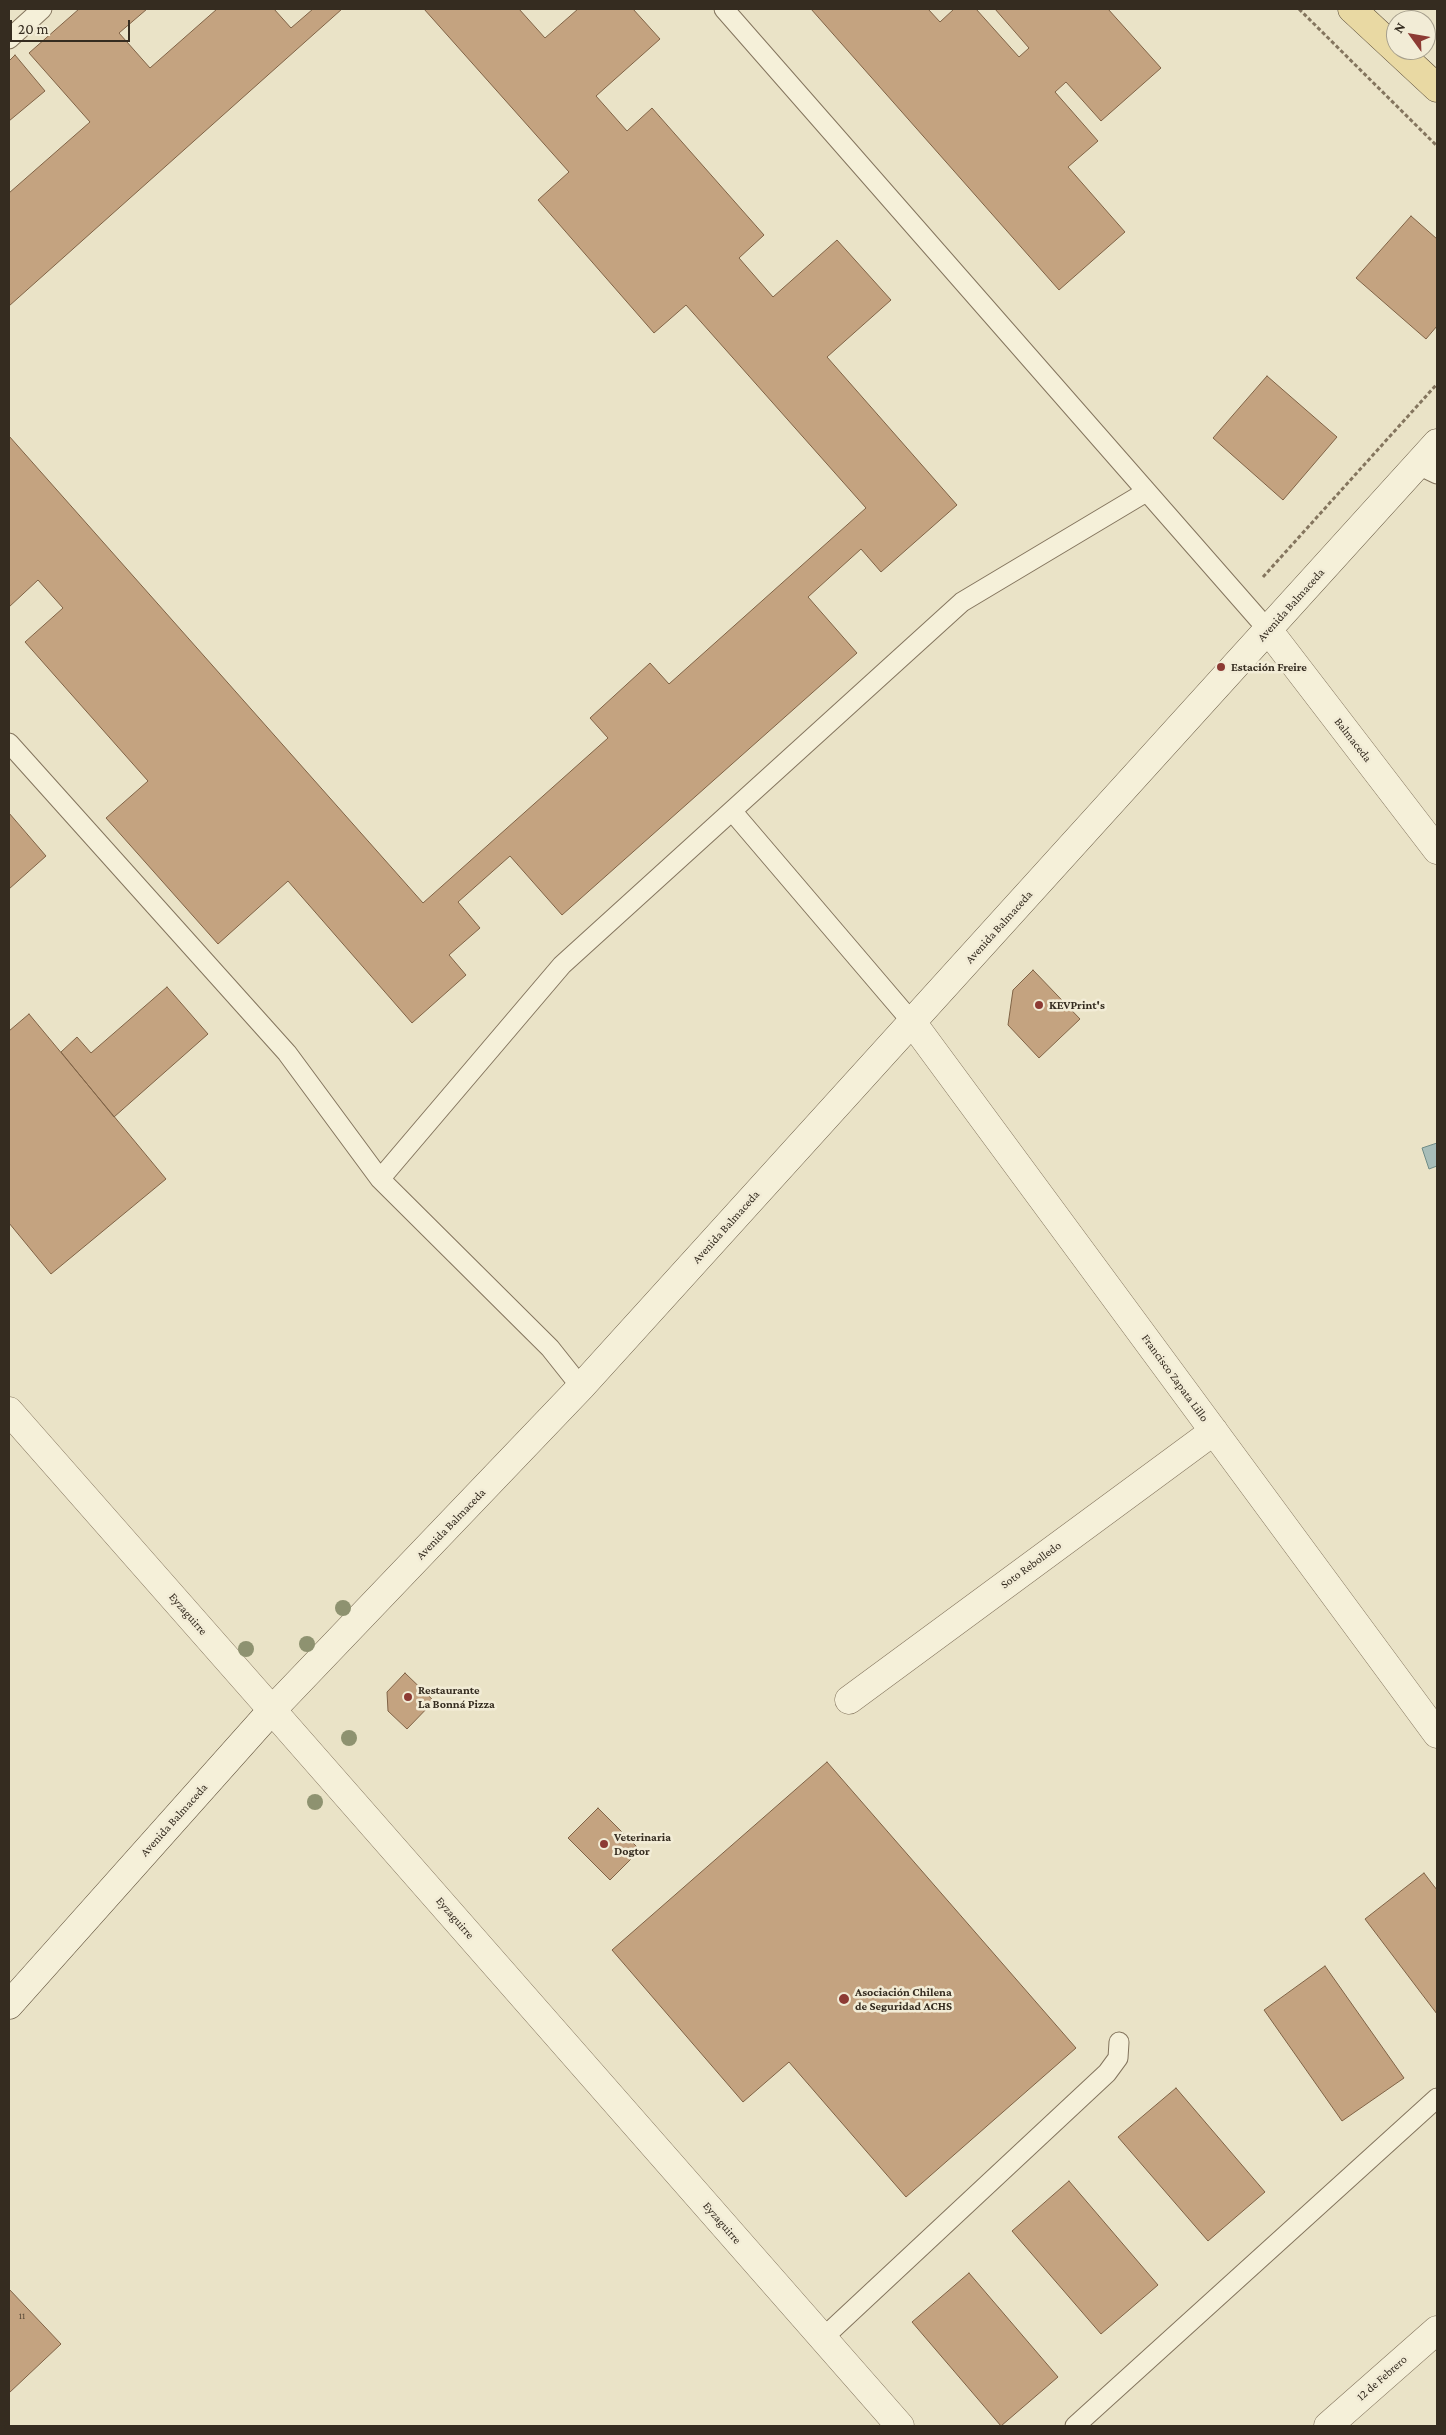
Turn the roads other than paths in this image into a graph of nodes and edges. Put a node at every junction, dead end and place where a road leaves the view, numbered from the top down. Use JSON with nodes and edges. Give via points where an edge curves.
{"nodes":[{"id":1,"x":42,"y":9,"type":"edge"},
{"id":2,"x":724,"y":9,"type":"edge"},
{"id":3,"x":1352,"y":9,"type":"edge"},
{"id":4,"x":1363,"y":9,"type":"edge"},
{"id":5,"x":9,"y":39,"type":"edge"},
{"id":6,"x":1386,"y":41,"type":"edge"},
{"id":7,"x":1386,"y":42,"type":"edge"},
{"id":8,"x":1406,"y":60,"type":"edge"},
{"id":9,"x":1437,"y":88,"type":"edge"},
{"id":10,"x":1437,"y":443,"type":"edge"},
{"id":11,"x":1427,"y":470,"type":"edge"},
{"id":12,"x":1146,"y":492,"type":"junction"},
{"id":13,"x":1268,"y":631,"type":"junction"},
{"id":14,"x":9,"y":743,"type":"edge"},
{"id":15,"x":732,"y":810,"type":"junction"},
{"id":16,"x":1437,"y":850,"type":"edge"},
{"id":17,"x":912,"y":1022,"type":"junction"},
{"id":18,"x":380,"y":1179,"type":"junction"},
{"id":19,"x":581,"y":1387,"type":"junction"},
{"id":20,"x":9,"y":1412,"type":"edge"},
{"id":21,"x":1214,"y":1431,"type":"junction"},
{"id":22,"x":848,"y":1700,"type":"dead end"},
{"id":23,"x":272,"y":1710,"type":"junction"},
{"id":24,"x":1437,"y":1734,"type":"edge"},
{"id":25,"x":11,"y":1996,"type":"edge"},
{"id":26,"x":1119,"y":2042,"type":"dead end"},
{"id":27,"x":1437,"y":2098,"type":"edge"},
{"id":28,"x":1437,"y":2330,"type":"edge"},
{"id":29,"x":823,"y":2338,"type":"junction"},
{"id":30,"x":900,"y":2426,"type":"edge"},
{"id":31,"x":1076,"y":2426,"type":"edge"},
{"id":32,"x":1328,"y":2426,"type":"edge"}],
"edges":[{"from":1,"to":5,"type":"lane"},
{"from":2,"to":12,"type":"lane"},
{"from":3,"to":7,"type":"main road"},
{"from":4,"to":6,"type":"main road"},
{"from":8,"to":9,"type":"main road"},
{"from":10,"to":11,"type":"street","name":"Avenida Balmaceda"},
{"from":11,"to":13,"type":"street","name":"Avenida Balmaceda"},
{"from":12,"to":13,"type":"lane"},
{"from":12,"to":15,"type":"lane","via":[[962,602]]},
{"from":13,"to":16,"type":"street","name":"Balmaceda"},
{"from":13,"to":17,"type":"street","name":"Avenida Balmaceda"},
{"from":14,"to":18,"type":"lane","via":[[287,1053]]},
{"from":15,"to":17,"type":"lane"},
{"from":15,"to":18,"type":"lane","via":[[562,965]]},
{"from":17,"to":19,"type":"street","name":"Avenida Balmaceda"},
{"from":17,"to":21,"type":"street","name":"Francisco Zapata Lillo"},
{"from":18,"to":19,"type":"lane","via":[[550,1348]]},
{"from":19,"to":23,"type":"street","name":"Avenida Balmaceda"},
{"from":20,"to":23,"type":"street","name":"Eyzaguirre"},
{"from":21,"to":22,"type":"street","name":"Soto Rebolledo"},
{"from":21,"to":24,"type":"street","name":"Francisco Zapata Lillo"},
{"from":23,"to":25,"type":"street","name":"Avenida Balmaceda"},
{"from":23,"to":29,"type":"street","name":"Eyzaguirre"},
{"from":26,"to":29,"type":"lane","via":[[1118,2058],[1107,2073]]},
{"from":27,"to":31,"type":"lane"},
{"from":28,"to":32,"type":"street","name":"12 de Febrero"},
{"from":29,"to":30,"type":"street","name":"Eyzaguirre"}]}
